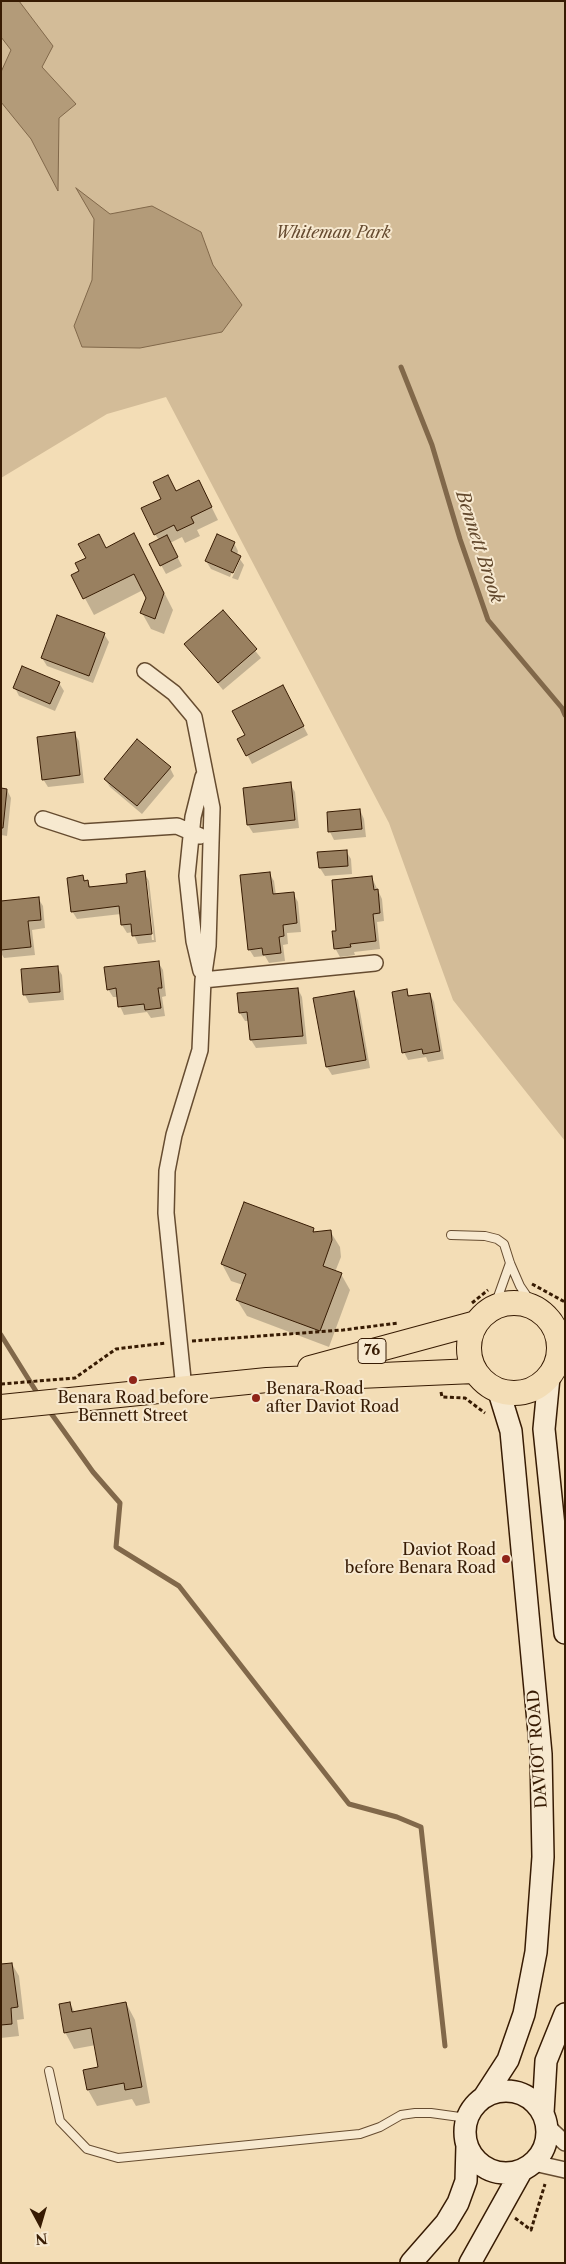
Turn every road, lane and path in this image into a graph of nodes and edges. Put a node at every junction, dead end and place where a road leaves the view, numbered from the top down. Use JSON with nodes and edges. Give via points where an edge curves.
{"nodes":[{"id":1,"x":145,"y":671,"type":"dead end"},
{"id":2,"x":204,"y":772,"type":"junction"},
{"id":3,"x":43,"y":819,"type":"dead end"},
{"id":4,"x":191,"y":832,"type":"junction"},
{"id":5,"x":212,"y":841,"type":"junction"},
{"id":6,"x":375,"y":963,"type":"dead end"},
{"id":7,"x":203,"y":980,"type":"junction"},
{"id":8,"x":452,"y":1235,"type":"dead end"},
{"id":9,"x":510,"y":1264,"type":"junction"},
{"id":10,"x":517,"y":1277,"type":"junction"},
{"id":11,"x":504,"y":1278,"type":"junction"},
{"id":12,"x":565,"y":1302,"type":"edge"},
{"id":13,"x":535,"y":1308,"type":"junction"},
{"id":14,"x":478,"y":1313,"type":"junction"},
{"id":15,"x":402,"y":1322,"type":"dead end"},
{"id":16,"x":559,"y":1325,"type":"edge"},
{"id":17,"x":178,"y":1342,"type":"junction"},
{"id":18,"x":557,"y":1368,"type":"edge"},
{"id":19,"x":474,"y":1371,"type":"junction"},
{"id":20,"x":267,"y":1380,"type":"junction"},
{"id":21,"x":1,"y":1384,"type":"edge"},
{"id":22,"x":184,"y":1388,"type":"junction"},
{"id":23,"x":499,"y":1392,"type":"junction"},
{"id":24,"x":42,"y":1395,"type":"junction"},
{"id":25,"x":1,"y":1407,"type":"edge"},
{"id":26,"x":565,"y":1633,"type":"edge"},
{"id":27,"x":565,"y":2014,"type":"edge"},
{"id":28,"x":49,"y":2071,"type":"dead end"},
{"id":29,"x":484,"y":2097,"type":"junction"},
{"id":30,"x":467,"y":2118,"type":"junction"},
{"id":31,"x":545,"y":2119,"type":"junction"},
{"id":32,"x":565,"y":2143,"type":"edge"},
{"id":33,"x":467,"y":2145,"type":"junction"},
{"id":34,"x":528,"y":2166,"type":"junction"},
{"id":35,"x":565,"y":2170,"type":"edge"},
{"id":36,"x":545,"y":2184,"type":"dead end"},
{"id":37,"x":509,"y":2215,"type":"dead end"},
{"id":38,"x":411,"y":2263,"type":"edge"},
{"id":39,"x":470,"y":2263,"type":"edge"}],
"edges":[{"from":1,"to":2,"type":"street","via":[[174,693],[194,717]]},
{"from":2,"to":4,"type":"street"},
{"from":2,"to":5,"type":"street","via":[[212,808]]},
{"from":3,"to":4,"type":"street","via":[[83,832],[177,826]]},
{"from":4,"to":5,"type":"street"},
{"from":4,"to":7,"type":"street","via":[[187,876],[194,941]]},
{"from":5,"to":7,"type":"street","via":[[208,946]]},
{"from":6,"to":7,"type":"street"},
{"from":7,"to":17,"type":"street","via":[[200,1050],[166,1171],[166,1213]]},
{"from":8,"to":9,"type":"lane","via":[[498,1239],[507,1249]]},
{"from":9,"to":10,"type":"lane"},
{"from":9,"to":11,"type":"lane"},
{"from":10,"to":12,"type":"path"},
{"from":10,"to":13,"type":"lane"},
{"from":11,"to":14,"type":"lane"},
{"from":11,"to":14,"type":"path","via":[[494,1281]]},
{"from":13,"to":14,"type":"main road","number":"76","via":[[507,1304]]},
{"from":13,"to":16,"type":"main road"},
{"from":14,"to":19,"type":"main road","via":[[468,1346]]},
{"from":14,"to":20,"type":"main road","number":"76"},
{"from":15,"to":17,"type":"path","via":[[343,1330]]},
{"from":16,"to":18,"type":"main road"},
{"from":17,"to":22,"type":"street"},
{"from":17,"to":24,"type":"path","via":[[116,1349]]},
{"from":18,"to":23,"type":"main road","via":[[539,1386],[526,1392]]},
{"from":18,"to":26,"type":"street","via":[[544,1429]]},
{"from":19,"to":20,"type":"main road","number":"76"},
{"from":19,"to":23,"type":"main road","via":[[489,1387]]},
{"from":20,"to":22,"type":"main road","number":"76"},
{"from":21,"to":24,"type":"path","via":[[22,1382]]},
{"from":22,"to":24,"type":"main road","number":"76"},
{"from":23,"to":29,"type":"street","name":"DAVIOT ROAD","via":[[512,1441],[541,1754],[543,1857],[536,1952],[524,2014],[508,2060]]},
{"from":24,"to":25,"type":"main road","number":"76"},
{"from":27,"to":31,"type":"street","via":[[546,2062]]},
{"from":28,"to":30,"type":"lane","via":[[60,2121],[87,2149],[118,2158],[360,2134],[401,2115],[415,2113]]},
{"from":29,"to":30,"type":"street"},
{"from":29,"to":31,"type":"street","via":[[510,2091],[524,2094],[535,2102]]},
{"from":30,"to":33,"type":"street"},
{"from":31,"to":32,"type":"street"},
{"from":31,"to":34,"type":"street","via":[[547,2140],[542,2152]]},
{"from":33,"to":34,"type":"street","via":[[473,2157],[495,2172],[509,2173]]},
{"from":33,"to":38,"type":"street","via":[[466,2181],[458,2203]]},
{"from":34,"to":35,"type":"street"},
{"from":34,"to":39,"type":"street"},
{"from":36,"to":37,"type":"path","via":[[531,2230]]}]}
